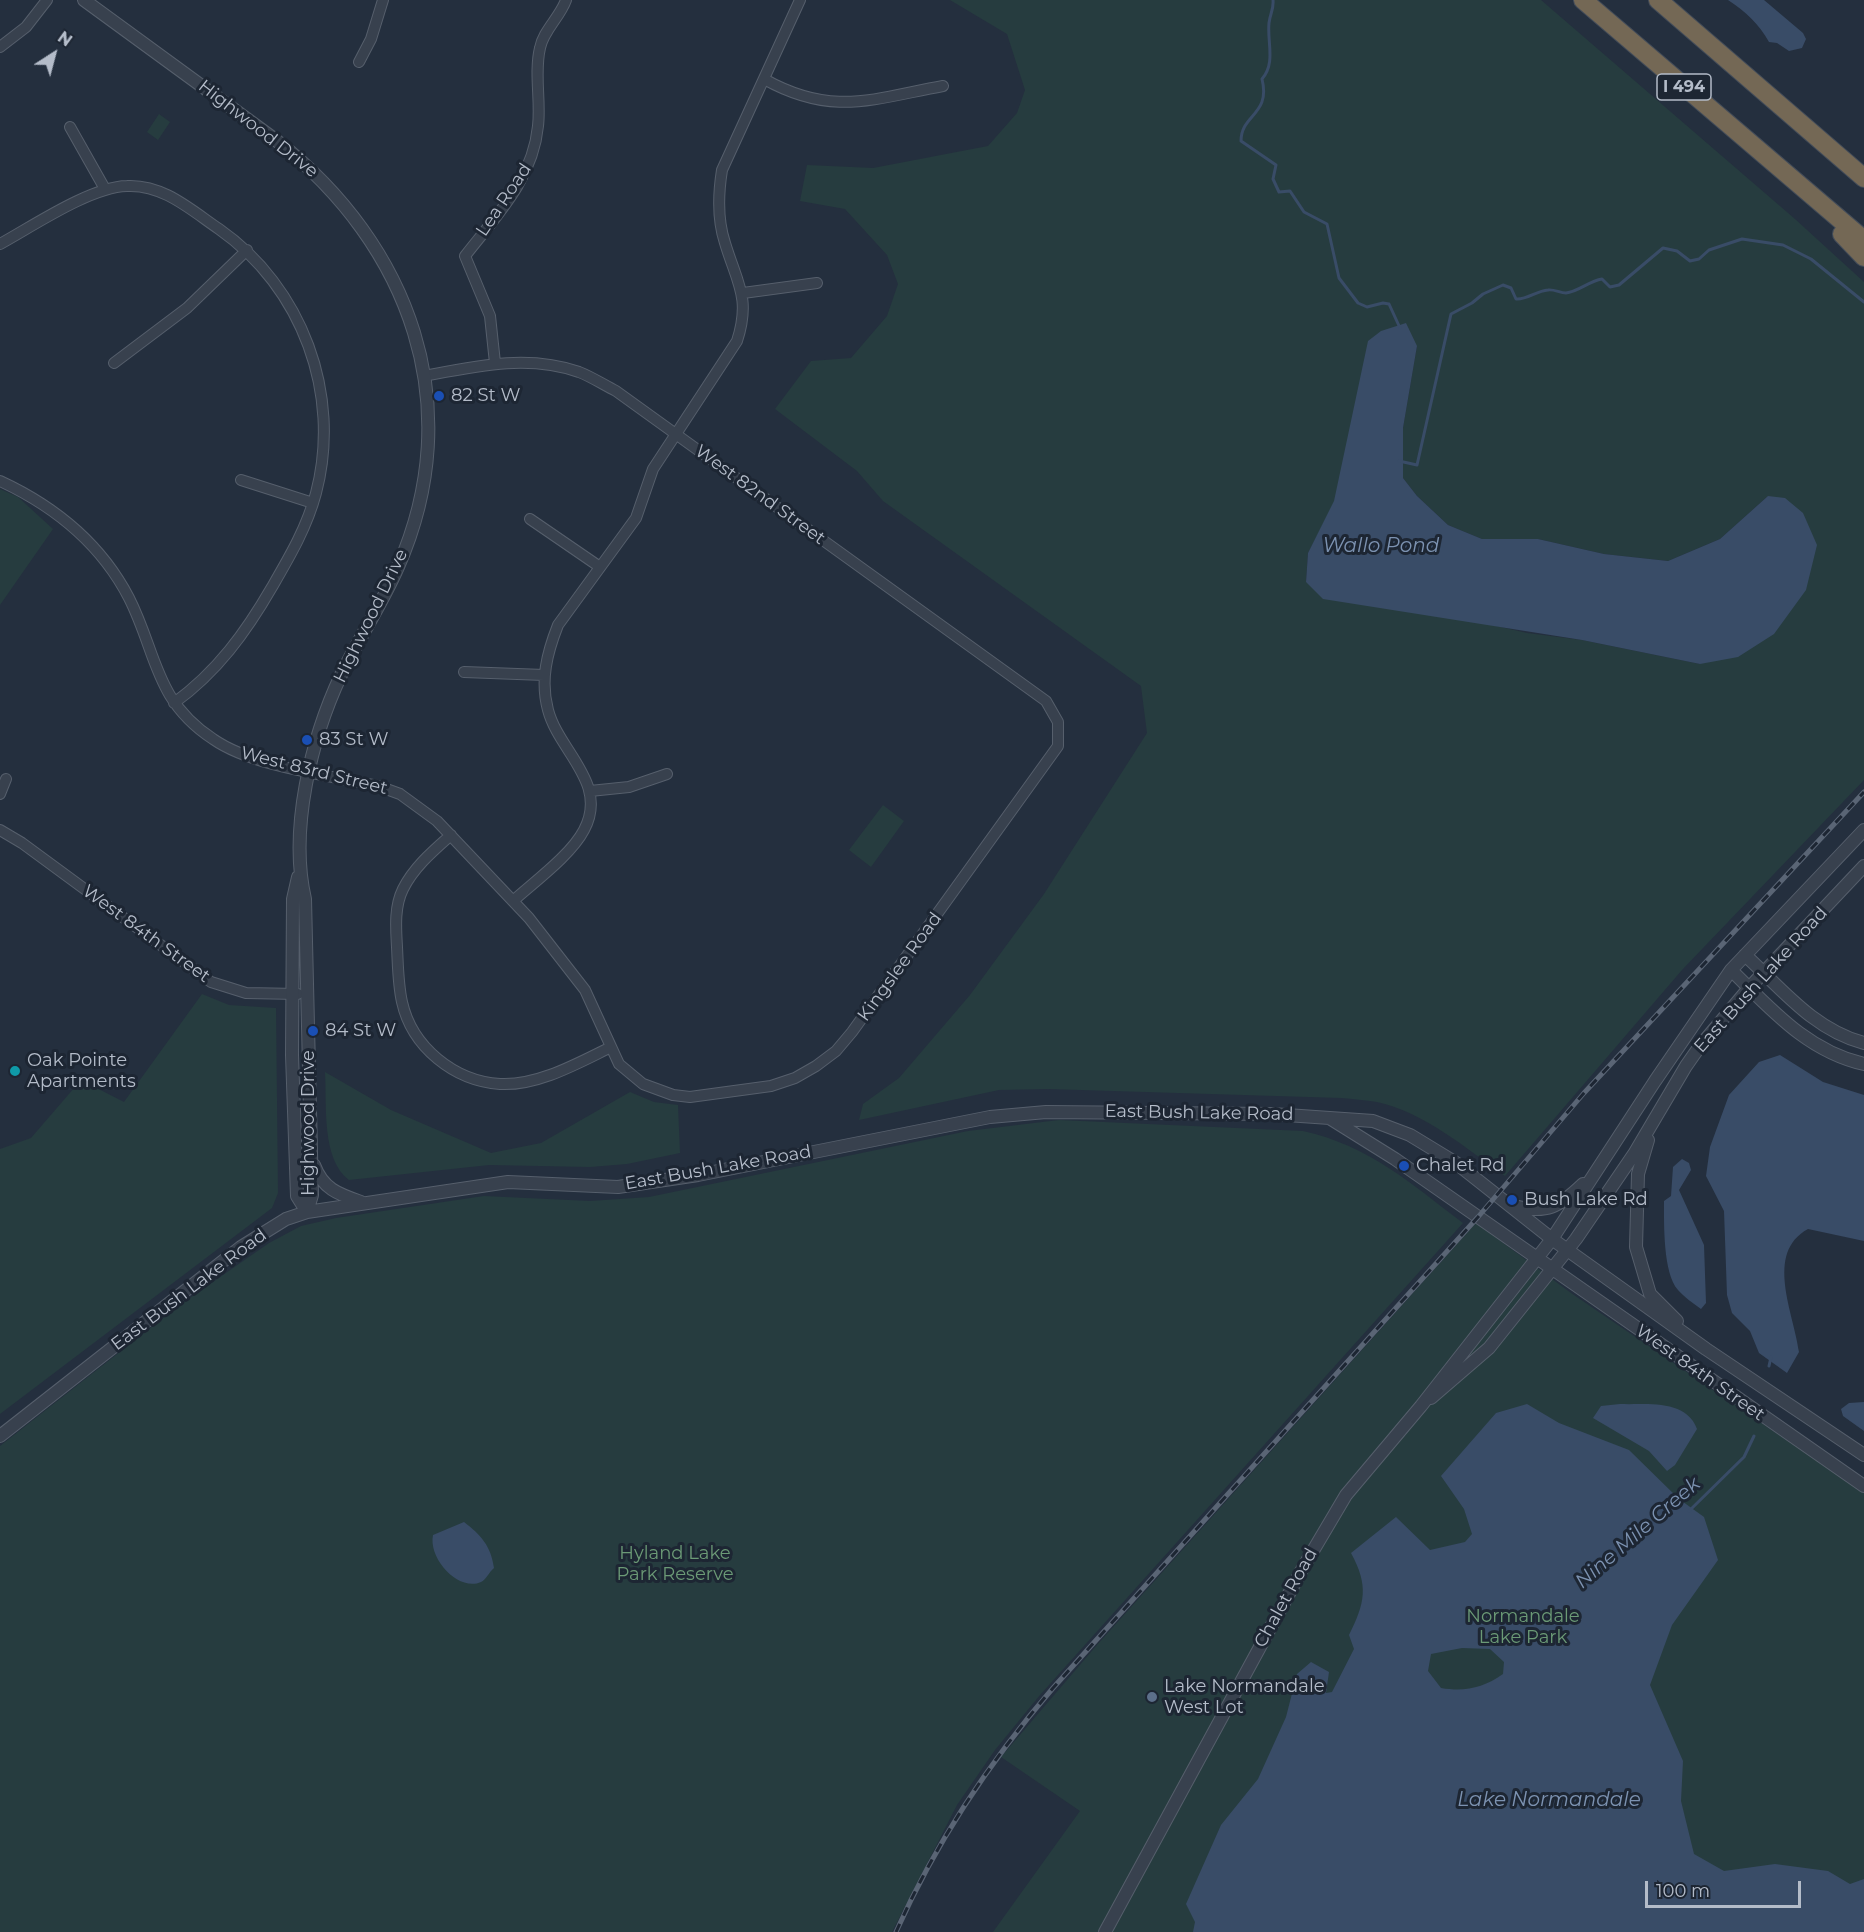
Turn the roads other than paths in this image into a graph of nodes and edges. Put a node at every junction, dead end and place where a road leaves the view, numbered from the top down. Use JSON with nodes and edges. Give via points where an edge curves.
{"nodes":[{"id":1,"x":47,"y":0,"type":"edge"},
{"id":2,"x":84,"y":0,"type":"edge"},
{"id":3,"x":383,"y":0,"type":"edge"},
{"id":4,"x":566,"y":0,"type":"edge"},
{"id":5,"x":800,"y":0,"type":"edge"},
{"id":6,"x":1583,"y":0,"type":"edge"},
{"id":7,"x":1658,"y":0,"type":"edge"},
{"id":8,"x":0,"y":47,"type":"edge"},
{"id":9,"x":359,"y":62,"type":"dead end"},
{"id":10,"x":764,"y":79,"type":"junction"},
{"id":11,"x":943,"y":86,"type":"dead end"},
{"id":12,"x":70,"y":127,"type":"dead end"},
{"id":13,"x":1785,"y":174,"type":"junction"},
{"id":14,"x":1864,"y":178,"type":"edge"},
{"id":15,"x":105,"y":189,"type":"junction"},
{"id":16,"x":1864,"y":240,"type":"edge"},
{"id":17,"x":0,"y":244,"type":"edge"},
{"id":18,"x":247,"y":250,"type":"junction"},
{"id":19,"x":1864,"y":257,"type":"edge"},
{"id":20,"x":817,"y":284,"type":"dead end"},
{"id":21,"x":743,"y":293,"type":"junction"},
{"id":22,"x":114,"y":363,"type":"dead end"},
{"id":23,"x":495,"y":363,"type":"junction"},
{"id":24,"x":424,"y":376,"type":"junction"},
{"id":25,"x":676,"y":434,"type":"junction"},
{"id":26,"x":241,"y":480,"type":"dead end"},
{"id":27,"x":0,"y":481,"type":"edge"},
{"id":28,"x":313,"y":503,"type":"junction"},
{"id":29,"x":530,"y":519,"type":"dead end"},
{"id":30,"x":600,"y":567,"type":"junction"},
{"id":31,"x":464,"y":672,"type":"dead end"},
{"id":32,"x":544,"y":675,"type":"junction"},
{"id":33,"x":174,"y":703,"type":"junction"},
{"id":34,"x":1058,"y":722,"type":"joint"},
{"id":35,"x":310,"y":771,"type":"junction"},
{"id":36,"x":667,"y":774,"type":"dead end"},
{"id":37,"x":6,"y":779,"type":"dead end"},
{"id":38,"x":590,"y":791,"type":"junction"},
{"id":39,"x":0,"y":794,"type":"edge"},
{"id":40,"x":0,"y":830,"type":"edge"},
{"id":41,"x":1864,"y":830,"type":"edge"},
{"id":42,"x":451,"y":835,"type":"junction"},
{"id":43,"x":1864,"y":866,"type":"edge"},
{"id":44,"x":299,"y":873,"type":"junction"},
{"id":45,"x":513,"y":901,"type":"junction"},
{"id":46,"x":1746,"y":955,"type":"junction"},
{"id":47,"x":1731,"y":970,"type":"junction"},
{"id":48,"x":1764,"y":972,"type":"junction"},
{"id":49,"x":1749,"y":988,"type":"junction"},
{"id":50,"x":307,"y":993,"type":"junction"},
{"id":51,"x":292,"y":994,"type":"junction"},
{"id":52,"x":1864,"y":1043,"type":"edge"},
{"id":53,"x":611,"y":1047,"type":"junction"},
{"id":54,"x":1864,"y":1064,"type":"edge"},
{"id":55,"x":657,"y":1090,"type":"joint"},
{"id":56,"x":1330,"y":1119,"type":"junction"},
{"id":57,"x":1652,"y":1126,"type":"junction"},
{"id":58,"x":311,"y":1156,"type":"junction"},
{"id":59,"x":1599,"y":1168,"type":"junction"},
{"id":60,"x":365,"y":1203,"type":"junction"},
{"id":61,"x":1510,"y":1206,"type":"junction"},
{"id":62,"x":307,"y":1212,"type":"junction"},
{"id":63,"x":1552,"y":1239,"type":"junction"},
{"id":64,"x":1568,"y":1250,"type":"junction"},
{"id":65,"x":1536,"y":1260,"type":"junction"},
{"id":66,"x":1551,"y":1270,"type":"junction"},
{"id":67,"x":1706,"y":1349,"type":"junction"},
{"id":68,"x":1421,"y":1406,"type":"junction"},
{"id":69,"x":0,"y":1436,"type":"edge"},
{"id":70,"x":1864,"y":1455,"type":"edge"},
{"id":71,"x":1864,"y":1486,"type":"edge"},
{"id":72,"x":1105,"y":1932,"type":"edge"}],
"edges":[{"from":1,"to":8,"type":"street","via":[[26,27]]},
{"from":2,"to":24,"type":"street","name":"Highwood Drive","via":[[291,152],[340,198],[380,253],[399,290]]},
{"from":3,"to":9,"type":"street","via":[[372,39]]},
{"from":4,"to":23,"type":"street","name":"Lea Road","via":[[540,48],[534,154],[520,182],[465,256],[490,316]]},
{"from":5,"to":10,"type":"street"},
{"from":6,"to":13,"type":"highway","number":"I 494"},
{"from":7,"to":14,"type":"highway","number":"I 494"},
{"from":10,"to":11,"type":"street","via":[[801,97],[838,103]]},
{"from":10,"to":21,"type":"street","via":[[731,147],[718,195],[725,244]]},
{"from":12,"to":15,"type":"street"},
{"from":13,"to":16,"type":"highway","number":"I 494"},
{"from":13,"to":19,"type":"highway"},
{"from":15,"to":17,"type":"street"},
{"from":15,"to":18,"type":"street","via":[[126,186],[163,192]]},
{"from":18,"to":22,"type":"street","via":[[187,308]]},
{"from":18,"to":28,"type":"street","via":[[288,302],[314,362],[324,427]]},
{"from":20,"to":21,"type":"street"},
{"from":21,"to":25,"type":"street","via":[[743,322],[737,341]]},
{"from":23,"to":24,"type":"street","name":"West 82nd Street"},
{"from":23,"to":25,"type":"street","name":"West 82nd Street","via":[[546,364],[580,373],[616,392]]},
{"from":24,"to":35,"type":"street","name":"Highwood Drive","via":[[427,448],[412,528],[399,566],[340,677]]},
{"from":25,"to":30,"type":"street","via":[[653,469],[636,518]]},
{"from":25,"to":34,"type":"street","name":"West 82nd Street","via":[[1046,701]]},
{"from":26,"to":28,"type":"street"},
{"from":27,"to":33,"type":"street","name":"West 83rd Street","via":[[58,514],[80,532],[114,571],[161,682]]},
{"from":28,"to":33,"type":"street","via":[[292,553],[253,621],[216,667]]},
{"from":29,"to":30,"type":"street"},
{"from":30,"to":32,"type":"street","via":[[558,625]]},
{"from":31,"to":32,"type":"street"},
{"from":32,"to":38,"type":"street","via":[[548,711],[556,732],[581,768]]},
{"from":33,"to":35,"type":"street","name":"West 83rd Street","via":[[192,724],[236,753]]},
{"from":34,"to":55,"type":"street","name":"Kingslee Road","via":[[1058,747],[836,1051],[795,1078],[771,1086],[690,1097]]},
{"from":35,"to":42,"type":"street","name":"West 83rd Street","via":[[400,794],[420,806]]},
{"from":35,"to":44,"type":"street","name":"Highwood Drive","via":[[298,840]]},
{"from":36,"to":38,"type":"street","via":[[629,787]]},
{"from":37,"to":39,"type":"street"},
{"from":38,"to":45,"type":"street","via":[[590,817],[583,831]]},
{"from":40,"to":51,"type":"street","name":"West 84th Street","via":[[211,982],[246,993]]},
{"from":41,"to":46,"type":"street","name":"East Bush Lake Road"},
{"from":42,"to":45,"type":"street","name":"West 83rd Street"},
{"from":42,"to":53,"type":"street","via":[[411,875],[398,908],[402,1004],[422,1044],[456,1072],[500,1084],[543,1077]]},
{"from":43,"to":48,"type":"street","name":"East Bush Lake Road"},
{"from":44,"to":50,"type":"street","name":"Highwood Drive","via":[[305,899]]},
{"from":44,"to":51,"type":"street","name":"Highwood Drive","via":[[293,899]]},
{"from":45,"to":53,"type":"street","name":"West 83rd Street","via":[[585,990]]},
{"from":46,"to":47,"type":"street","name":"East Bush Lake Road"},
{"from":46,"to":48,"type":"street"},
{"from":47,"to":49,"type":"street"},
{"from":47,"to":59,"type":"street","name":"East Bush Lake Road"},
{"from":48,"to":49,"type":"street","name":"East Bush Lake Road"},
{"from":48,"to":52,"type":"street","via":[[1819,1023],[1836,1034]]},
{"from":49,"to":54,"type":"street","via":[[1806,1040],[1827,1052]]},
{"from":49,"to":57,"type":"street","name":"East Bush Lake Road","via":[[1686,1066]]},
{"from":50,"to":51,"type":"street","name":"West 84th Street"},
{"from":50,"to":58,"type":"street","name":"Highwood Drive"},
{"from":51,"to":62,"type":"street","name":"Highwood Drive","via":[[297,1196]]},
{"from":53,"to":55,"type":"street","name":"West 83rd Street","via":[[630,1075]]},
{"from":56,"to":60,"type":"street","name":"East Bush Lake Road","via":[[1216,1113],[1046,1112],[990,1117],[698,1175],[618,1187],[508,1182]]},
{"from":56,"to":61,"type":"street","name":"East Bush Lake Road","via":[[1372,1121],[1410,1136],[1456,1163]]},
{"from":56,"to":65,"type":"street","name":"East Bush Lake Road","via":[[1395,1159]]},
{"from":57,"to":64,"type":"street","name":"East Bush Lake Road"},
{"from":57,"to":67,"type":"street","via":[[1638,1174],[1636,1247],[1650,1294]]},
{"from":58,"to":60,"type":"street","via":[[329,1189]]},
{"from":58,"to":62,"type":"street","name":"Highwood Drive","via":[[312,1196]]},
{"from":59,"to":61,"type":"street","via":[[1556,1206],[1534,1211]]},
{"from":59,"to":63,"type":"street","name":"East Bush Lake Road"},
{"from":60,"to":62,"type":"street","name":"East Bush Lake Road"},
{"from":61,"to":63,"type":"street","name":"East Bush Lake Road"},
{"from":62,"to":69,"type":"street","name":"East Bush Lake Road","via":[[286,1219],[241,1247]]},
{"from":63,"to":64,"type":"street","name":"West 84th Street"},
{"from":63,"to":65,"type":"street","name":"Chalet Road"},
{"from":64,"to":66,"type":"street","name":"Chalet Road"},
{"from":64,"to":67,"type":"street","name":"West 84th Street"},
{"from":65,"to":66,"type":"street","name":"West 84th Street"},
{"from":65,"to":68,"type":"street","name":"Chalet Road"},
{"from":66,"to":68,"type":"street","name":"Chalet Road","via":[[1489,1348]]},
{"from":66,"to":71,"type":"street","name":"West 84th Street"},
{"from":67,"to":70,"type":"street","name":"West 84th Street"},
{"from":68,"to":72,"type":"street","name":"Chalet Road","via":[[1360,1476],[1333,1516]]}]}
